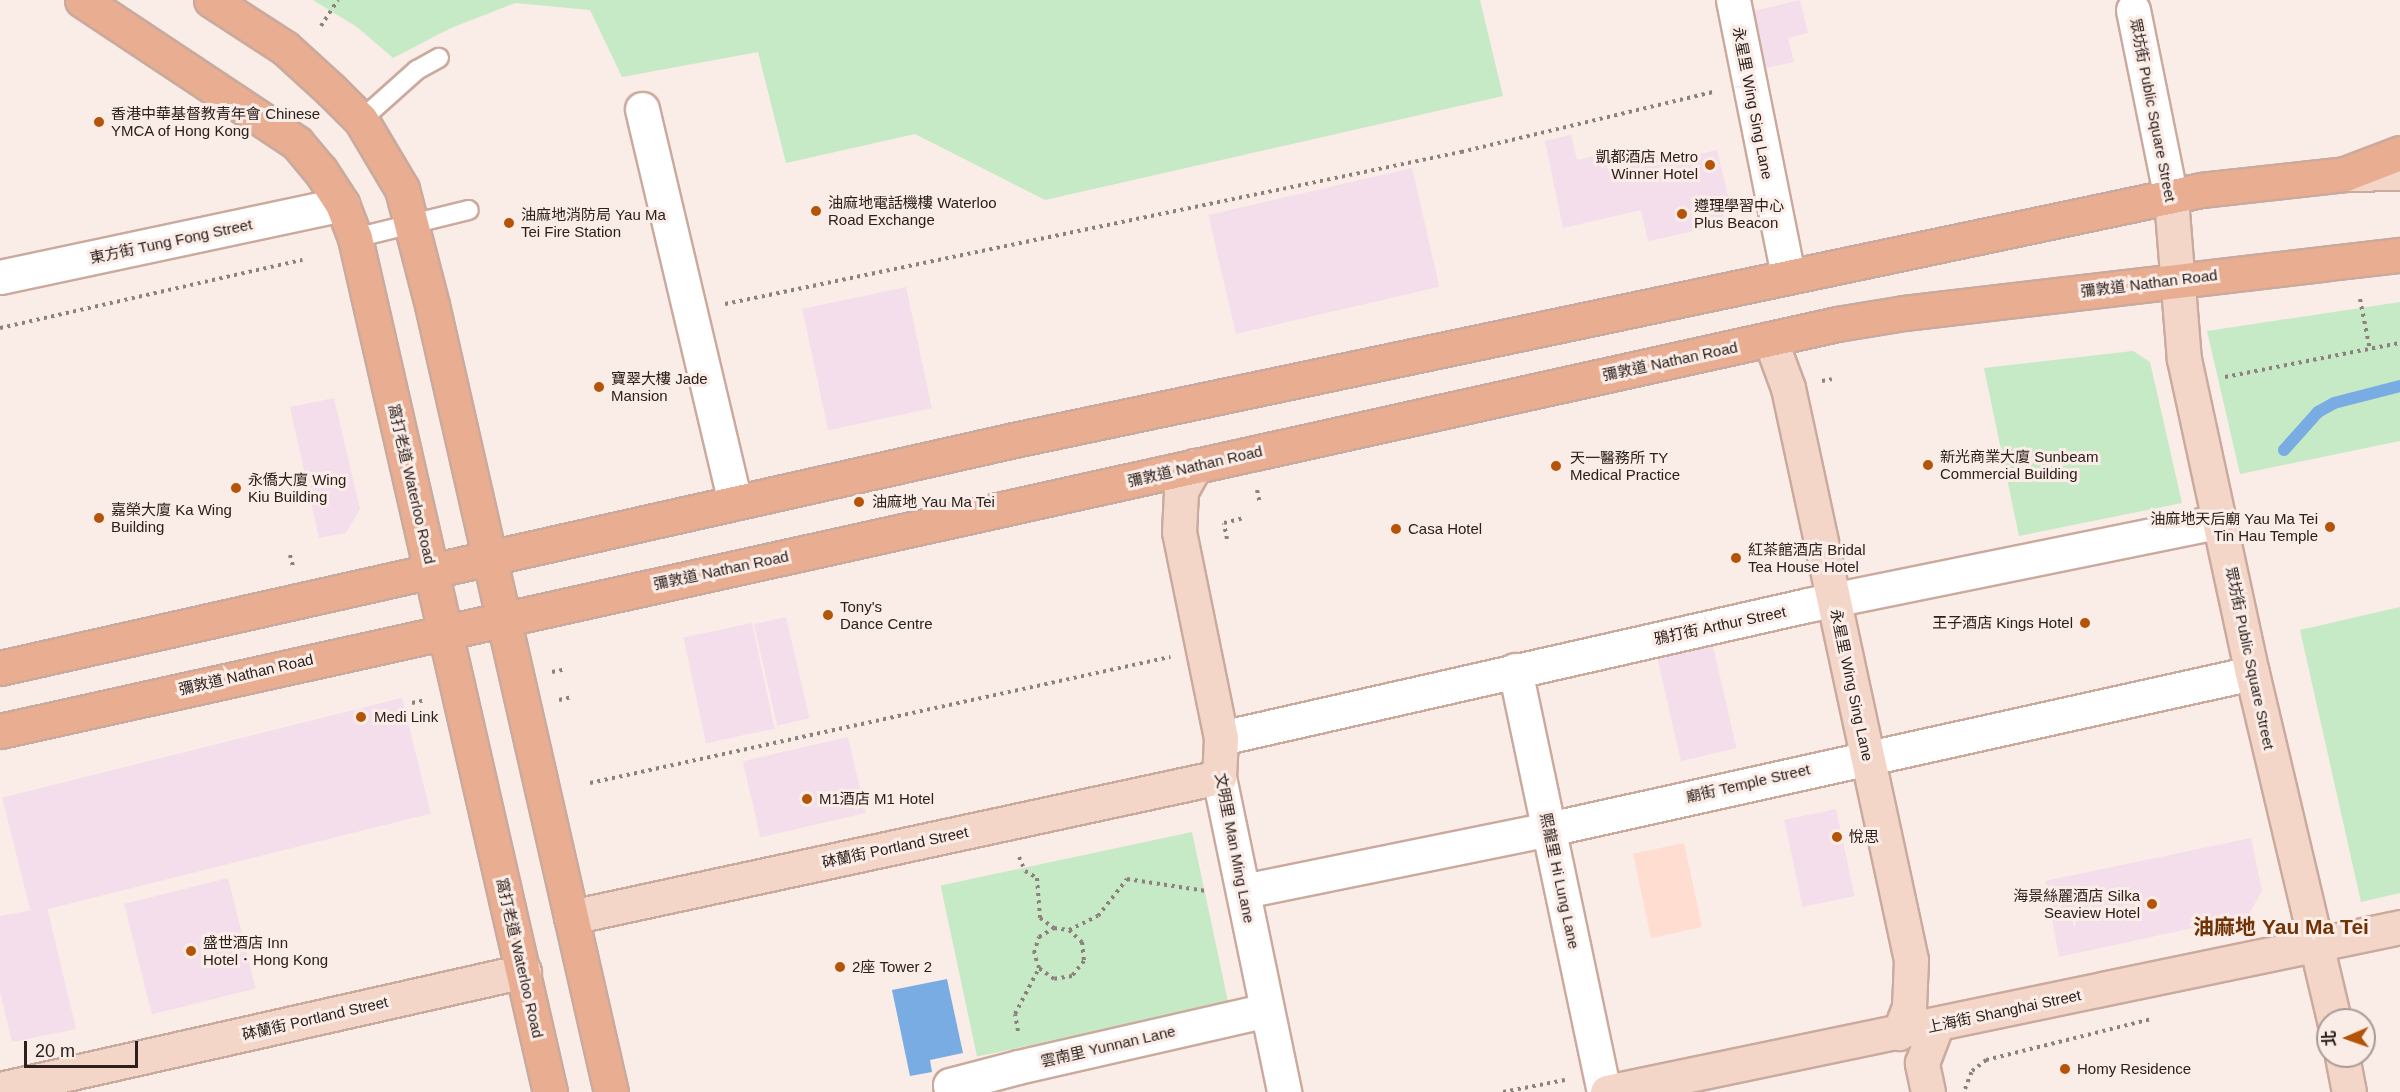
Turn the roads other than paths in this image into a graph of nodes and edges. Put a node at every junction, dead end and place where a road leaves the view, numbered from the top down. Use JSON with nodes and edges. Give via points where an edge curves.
{"nodes":[{"id":1,"x":82,"y":0,"type":"edge"},
{"id":2,"x":211,"y":0,"type":"edge"},
{"id":3,"x":1733,"y":0,"type":"edge"},
{"id":4,"x":2133,"y":10,"type":"dead end"},
{"id":5,"x":439,"y":58,"type":"dead end"},
{"id":6,"x":642,"y":109,"type":"dead end"},
{"id":7,"x":361,"y":120,"type":"junction"},
{"id":8,"x":2400,"y":153,"type":"edge"},
{"id":9,"x":2400,"y":173,"type":"edge"},
{"id":10,"x":2345,"y":174,"type":"junction"},
{"id":11,"x":2171,"y":199,"type":"junction"},
{"id":12,"x":342,"y":204,"type":"junction"},
{"id":13,"x":469,"y":210,"type":"dead end"},
{"id":14,"x":412,"y":223,"type":"junction"},
{"id":15,"x":356,"y":237,"type":"junction"},
{"id":16,"x":2400,"y":255,"type":"edge"},
{"id":17,"x":1788,"y":276,"type":"junction"},
{"id":18,"x":0,"y":277,"type":"edge"},
{"id":19,"x":2177,"y":279,"type":"junction"},
{"id":20,"x":1770,"y":339,"type":"junction"},
{"id":21,"x":1195,"y":466,"type":"junction"},
{"id":22,"x":735,"y":502,"type":"junction"},
{"id":23,"x":2220,"y":521,"type":"junction"},
{"id":24,"x":487,"y":558,"type":"junction"},
{"id":25,"x":432,"y":571,"type":"junction"},
{"id":26,"x":1835,"y":600,"type":"junction"},
{"id":27,"x":501,"y":618,"type":"junction"},
{"id":28,"x":446,"y":629,"type":"junction"},
{"id":29,"x":0,"y":668,"type":"edge"},
{"id":30,"x":1515,"y":670,"type":"junction"},
{"id":31,"x":2252,"y":673,"type":"junction"},
{"id":32,"x":0,"y":731,"type":"edge"},
{"id":33,"x":1221,"y":738,"type":"junction"},
{"id":34,"x":1867,"y":757,"type":"junction"},
{"id":35,"x":1219,"y":777,"type":"junction"},
{"id":36,"x":1549,"y":829,"type":"junction"},
{"id":37,"x":1244,"y":891,"type":"junction"},
{"id":38,"x":571,"y":917,"type":"junction"},
{"id":39,"x":2400,"y":927,"type":"edge"},
{"id":40,"x":2317,"y":945,"type":"junction"},
{"id":41,"x":524,"y":971,"type":"junction"},
{"id":42,"x":2331,"y":1008,"type":"edge"},
{"id":43,"x":1266,"y":1010,"type":"junction"},
{"id":44,"x":1936,"y":1026,"type":"junction"},
{"id":45,"x":1899,"y":1033,"type":"junction"},
{"id":46,"x":2344,"y":1068,"type":"edge"},
{"id":47,"x":0,"y":1089,"type":"edge"},
{"id":48,"x":951,"y":1089,"type":"edge"},
{"id":49,"x":550,"y":1092,"type":"edge"},
{"id":50,"x":611,"y":1092,"type":"edge"},
{"id":51,"x":1284,"y":1092,"type":"edge"},
{"id":52,"x":1606,"y":1092,"type":"edge"},
{"id":53,"x":1928,"y":1092,"type":"edge"},
{"id":54,"x":2349,"y":1092,"type":"edge"}],
"edges":[{"from":1,"to":12,"type":"main road","name":"窩打老道 Waterloo Road","via":[[297,143]]},
{"from":2,"to":7,"type":"main road","via":[[285,48]]},
{"from":3,"to":17,"type":"street","name":"永星里 Wing Sing Lane"},
{"from":4,"to":11,"type":"street","name":"眾坊街 Public Square Street"},
{"from":5,"to":7,"type":"lane","via":[[417,70]]},
{"from":6,"to":22,"type":"street"},
{"from":7,"to":14,"type":"main road","via":[[385,155]]},
{"from":8,"to":10,"type":"main road"},
{"from":9,"to":10,"type":"street"},
{"from":10,"to":11,"type":"main road","via":[[2218,187]]},
{"from":11,"to":17,"type":"main road"},
{"from":11,"to":19,"type":"street","name":"眾坊街 Public Square Street"},
{"from":12,"to":15,"type":"main road","name":"窩打老道 Waterloo Road"},
{"from":12,"to":18,"type":"street","name":"東方街 Tung Fong Street"},
{"from":13,"to":14,"type":"lane"},
{"from":14,"to":15,"type":"lane"},
{"from":14,"to":24,"type":"main road"},
{"from":15,"to":25,"type":"main road","name":"窩打老道 Waterloo Road"},
{"from":16,"to":19,"type":"main road","name":"彌敦道 Nathan Road"},
{"from":17,"to":22,"type":"main road"},
{"from":19,"to":20,"type":"main road","name":"彌敦道 Nathan Road","via":[[1904,313]]},
{"from":19,"to":23,"type":"street","name":"眾坊街 Public Square Street","via":[[2184,359]]},
{"from":20,"to":21,"type":"main road","name":"彌敦道 Nathan Road"},
{"from":20,"to":26,"type":"street","name":"永星里 Wing Sing Lane","via":[[1788,388]]},
{"from":21,"to":27,"type":"main road","name":"彌敦道 Nathan Road"},
{"from":21,"to":33,"type":"street","name":"文明里 Man Ming Lane","via":[[1181,491],[1179,532]]},
{"from":22,"to":24,"type":"main road"},
{"from":23,"to":26,"type":"street","name":"鴉打街 Arthur Street"},
{"from":23,"to":31,"type":"street","name":"眾坊街 Public Square Street"},
{"from":24,"to":25,"type":"main road"},
{"from":24,"to":27,"type":"main road"},
{"from":25,"to":28,"type":"main road","name":"窩打老道 Waterloo Road"},
{"from":25,"to":29,"type":"main road"},
{"from":26,"to":30,"type":"street","name":"鴉打街 Arthur Street"},
{"from":26,"to":34,"type":"street","name":"永星里 Wing Sing Lane"},
{"from":27,"to":28,"type":"main road","name":"彌敦道 Nathan Road"},
{"from":27,"to":38,"type":"main road"},
{"from":28,"to":32,"type":"main road","name":"彌敦道 Nathan Road"},
{"from":28,"to":41,"type":"main road","name":"窩打老道 Waterloo Road"},
{"from":30,"to":33,"type":"street","name":"鴉打街 Arthur Street"},
{"from":30,"to":36,"type":"street","name":"熙龍里 Hi Lung Lane"},
{"from":31,"to":34,"type":"street","name":"廟街 Temple Street"},
{"from":31,"to":40,"type":"street","name":"眾坊街 Public Square Street"},
{"from":33,"to":35,"type":"street","name":"文明里 Man Ming Lane"},
{"from":34,"to":36,"type":"street","name":"廟街 Temple Street"},
{"from":34,"to":45,"type":"street","name":"永星里 Wing Sing Lane","via":[[1911,960],[1909,1007]]},
{"from":35,"to":37,"type":"street","name":"文明里 Man Ming Lane"},
{"from":35,"to":38,"type":"street","name":"砵蘭街 Portland Street"},
{"from":36,"to":37,"type":"street","name":"廟街 Temple Street"},
{"from":36,"to":52,"type":"street","name":"熙龍里 Hi Lung Lane"},
{"from":37,"to":43,"type":"street","name":"文明里 Man Ming Lane"},
{"from":38,"to":50,"type":"main road"},
{"from":39,"to":40,"type":"street","name":"上海街 Shanghai Street"},
{"from":40,"to":42,"type":"street","name":"眾坊街 Public Square Street"},
{"from":40,"to":44,"type":"street","name":"上海街 Shanghai Street"},
{"from":41,"to":47,"type":"street","name":"砵蘭街 Portland Street"},
{"from":41,"to":49,"type":"main road","name":"窩打老道 Waterloo Road"},
{"from":43,"to":48,"type":"street","name":"雲南里 Yunnan Lane","via":[[1018,1066]]},
{"from":43,"to":51,"type":"street","name":"文明里 Man Ming Lane"},
{"from":44,"to":45,"type":"street","name":"上海街 Shanghai Street"},
{"from":44,"to":53,"type":"street","via":[[1922,1063]]},
{"from":45,"to":52,"type":"street","name":"上海街 Shanghai Street"},
{"from":46,"to":54,"type":"street"}]}
